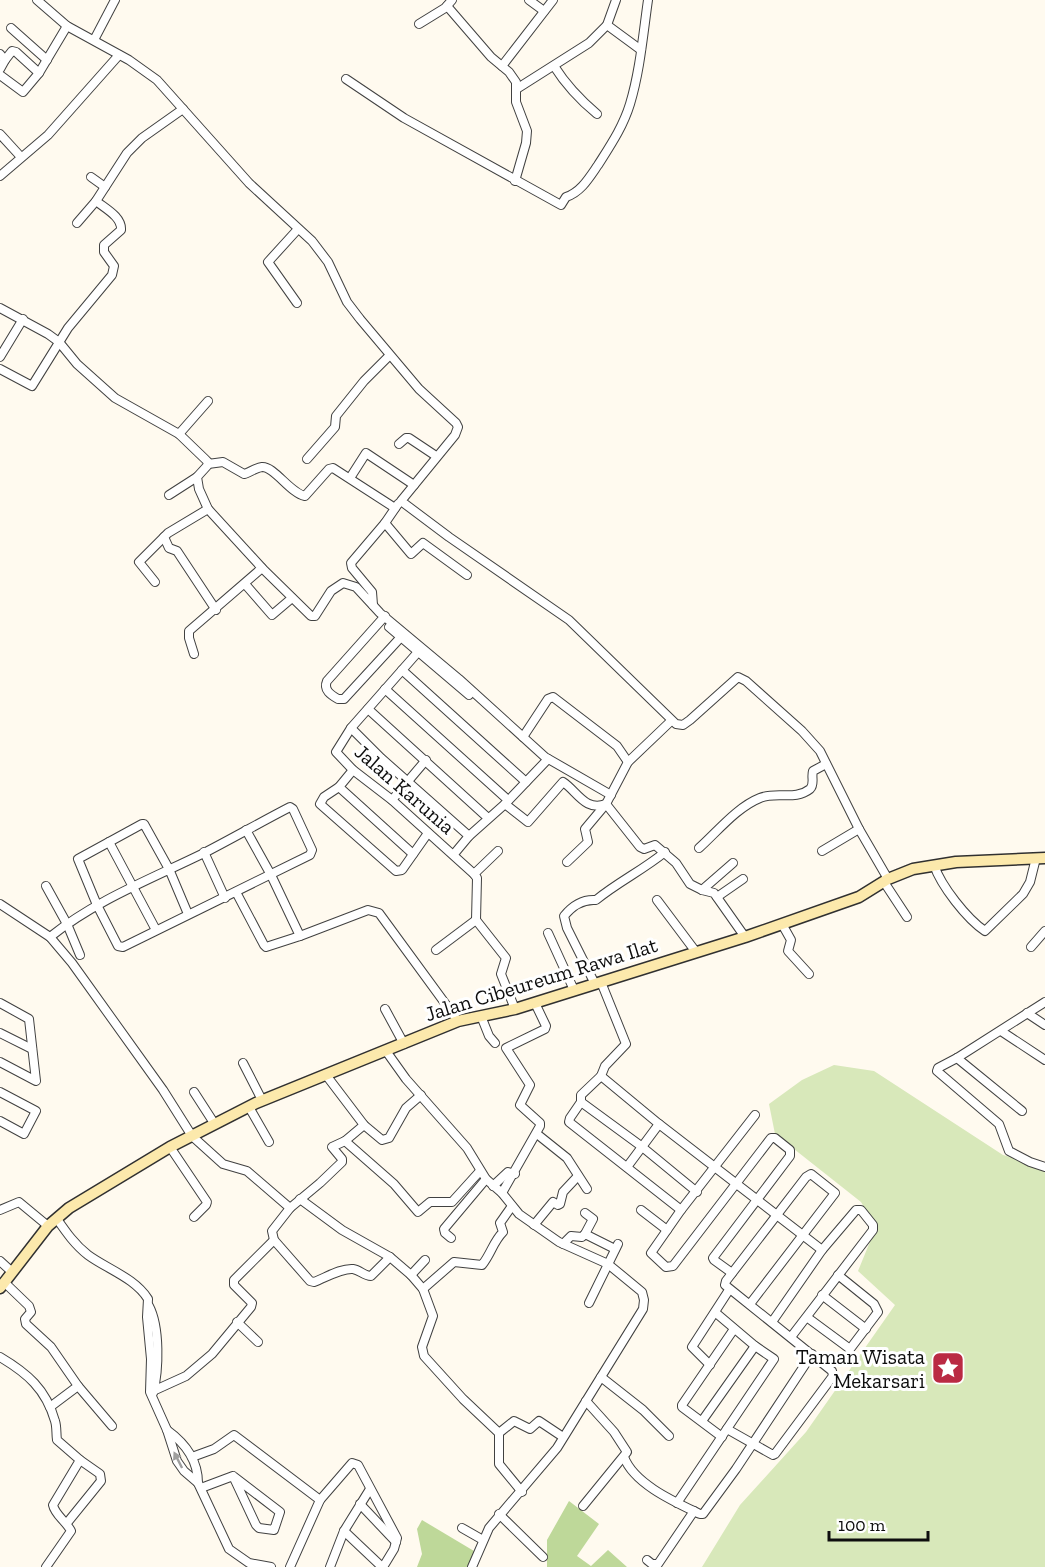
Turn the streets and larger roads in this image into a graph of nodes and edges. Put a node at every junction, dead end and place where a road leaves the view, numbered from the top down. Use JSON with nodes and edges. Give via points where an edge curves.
{"nodes":[{"id":1,"x":37,"y":0,"type":"edge"},
{"id":2,"x":115,"y":0,"type":"edge"},
{"id":3,"x":529,"y":0,"type":"edge"},
{"id":4,"x":553,"y":0,"type":"edge"},
{"id":5,"x":616,"y":0,"type":"edge"},
{"id":6,"x":648,"y":0,"type":"edge"},
{"id":7,"x":450,"y":3,"type":"edge"},
{"id":8,"x":544,"y":10,"type":"junction"},
{"id":9,"x":419,"y":24,"type":"dead end"},
{"id":10,"x":67,"y":26,"type":"junction"},
{"id":11,"x":607,"y":26,"type":"junction"},
{"id":12,"x":11,"y":28,"type":"dead end"},
{"id":13,"x":94,"y":40,"type":"junction"},
{"id":14,"x":641,"y":50,"type":"junction"},
{"id":15,"x":119,"y":55,"type":"junction"},
{"id":16,"x":3,"y":57,"type":"edge"},
{"id":17,"x":47,"y":60,"type":"junction"},
{"id":18,"x":502,"y":66,"type":"junction"},
{"id":19,"x":554,"y":66,"type":"junction"},
{"id":20,"x":0,"y":69,"type":"edge"},
{"id":21,"x":39,"y":73,"type":"junction"},
{"id":22,"x":0,"y":75,"type":"edge"},
{"id":23,"x":346,"y":79,"type":"dead end"},
{"id":24,"x":518,"y":88,"type":"junction"},
{"id":25,"x":183,"y":108,"type":"junction"},
{"id":26,"x":597,"y":114,"type":"dead end"},
{"id":27,"x":0,"y":134,"type":"edge"},
{"id":28,"x":21,"y":157,"type":"junction"},
{"id":29,"x":1,"y":173,"type":"edge"},
{"id":30,"x":91,"y":177,"type":"dead end"},
{"id":31,"x":515,"y":181,"type":"junction"},
{"id":32,"x":105,"y":187,"type":"junction"},
{"id":33,"x":96,"y":201,"type":"junction"},
{"id":34,"x":77,"y":223,"type":"dead end"},
{"id":35,"x":298,"y":229,"type":"junction"},
{"id":36,"x":297,"y":303,"type":"dead end"},
{"id":37,"x":0,"y":308,"type":"edge"},
{"id":38,"x":23,"y":320,"type":"junction"},
{"id":39,"x":59,"y":342,"type":"junction"},
{"id":40,"x":389,"y":356,"type":"junction"},
{"id":41,"x":0,"y":357,"type":"edge"},
{"id":42,"x":0,"y":369,"type":"edge"},
{"id":43,"x":208,"y":401,"type":"dead end"},
{"id":44,"x":178,"y":435,"type":"junction"},
{"id":45,"x":399,"y":444,"type":"dead end"},
{"id":46,"x":436,"y":456,"type":"junction"},
{"id":47,"x":307,"y":459,"type":"dead end"},
{"id":48,"x":208,"y":464,"type":"junction"},
{"id":49,"x":197,"y":477,"type":"junction"},
{"id":50,"x":350,"y":478,"type":"junction"},
{"id":51,"x":414,"y":485,"type":"junction"},
{"id":52,"x":169,"y":495,"type":"dead end"},
{"id":53,"x":401,"y":501,"type":"junction"},
{"id":54,"x":395,"y":508,"type":"junction"},
{"id":55,"x":208,"y":509,"type":"junction"},
{"id":56,"x":385,"y":523,"type":"junction"},
{"id":57,"x":164,"y":537,"type":"junction"},
{"id":58,"x":262,"y":568,"type":"junction"},
{"id":59,"x":467,"y":575,"type":"dead end"},
{"id":60,"x":155,"y":582,"type":"dead end"},
{"id":61,"x":245,"y":584,"type":"junction"},
{"id":62,"x":292,"y":598,"type":"junction"},
{"id":63,"x":373,"y":605,"type":"junction"},
{"id":64,"x":216,"y":610,"type":"junction"},
{"id":65,"x":383,"y":618,"type":"junction"},
{"id":66,"x":401,"y":637,"type":"junction"},
{"id":67,"x":418,"y":652,"type":"junction"},
{"id":68,"x":194,"y":654,"type":"dead end"},
{"id":69,"x":402,"y":670,"type":"junction"},
{"id":70,"x":385,"y":689,"type":"junction"},
{"id":71,"x":368,"y":709,"type":"junction"},
{"id":72,"x":671,"y":721,"type":"junction"},
{"id":73,"x":351,"y":728,"type":"junction"},
{"id":74,"x":523,"y":737,"type":"junction"},
{"id":75,"x":426,"y":760,"type":"junction"},
{"id":76,"x":546,"y":761,"type":"junction"},
{"id":77,"x":628,"y":762,"type":"junction"},
{"id":78,"x":826,"y":764,"type":"junction"},
{"id":79,"x":353,"y":770,"type":"junction"},
{"id":80,"x":408,"y":782,"type":"junction"},
{"id":81,"x":526,"y":782,"type":"junction"},
{"id":82,"x":339,"y":787,"type":"junction"},
{"id":83,"x":610,"y":795,"type":"junction"},
{"id":84,"x":392,"y":800,"type":"junction"},
{"id":85,"x":507,"y":802,"type":"junction"},
{"id":86,"x":606,"y":804,"type":"junction"},
{"id":87,"x":488,"y":818,"type":"junction"},
{"id":88,"x":859,"y":829,"type":"junction"},
{"id":89,"x":246,"y":830,"type":"junction"},
{"id":90,"x":428,"y":833,"type":"junction"},
{"id":91,"x":469,"y":836,"type":"junction"},
{"id":92,"x":109,"y":842,"type":"junction"},
{"id":93,"x":699,"y":848,"type":"dead end"},
{"id":94,"x":498,"y":851,"type":"dead end"},
{"id":95,"x":822,"y":851,"type":"dead end"},
{"id":96,"x":204,"y":852,"type":"junction"},
{"id":97,"x":665,"y":852,"type":"junction"},
{"id":98,"x":413,"y":854,"type":"junction"},
{"id":99,"x":453,"y":854,"type":"junction"},
{"id":100,"x":1040,"y":858,"type":"edge"},
{"id":101,"x":567,"y":862,"type":"dead end"},
{"id":102,"x":733,"y":863,"type":"dead end"},
{"id":103,"x":934,"y":865,"type":"junction"},
{"id":104,"x":169,"y":869,"type":"junction"},
{"id":105,"x":474,"y":874,"type":"junction"},
{"id":106,"x":271,"y":875,"type":"junction"},
{"id":107,"x":743,"y":879,"type":"dead end"},
{"id":108,"x":886,"y":881,"type":"junction"},
{"id":109,"x":46,"y":886,"type":"dead end"},
{"id":110,"x":132,"y":887,"type":"junction"},
{"id":111,"x":702,"y":890,"type":"junction"},
{"id":112,"x":236,"y":892,"type":"junction"},
{"id":113,"x":225,"y":897,"type":"junction"},
{"id":114,"x":717,"y":897,"type":"junction"},
{"id":115,"x":657,"y":900,"type":"dead end"},
{"id":116,"x":0,"y":904,"type":"edge"},
{"id":117,"x":97,"y":905,"type":"junction"},
{"id":118,"x":188,"y":914,"type":"junction"},
{"id":119,"x":907,"y":917,"type":"dead end"},
{"id":120,"x":476,"y":920,"type":"junction"},
{"id":121,"x":67,"y":924,"type":"junction"},
{"id":122,"x":782,"y":924,"type":"junction"},
{"id":123,"x":156,"y":930,"type":"junction"},
{"id":124,"x":1045,"y":931,"type":"edge"},
{"id":125,"x":548,"y":933,"type":"dead end"},
{"id":126,"x":300,"y":936,"type":"junction"},
{"id":127,"x":50,"y":937,"type":"junction"},
{"id":128,"x":745,"y":937,"type":"junction"},
{"id":129,"x":1031,"y":947,"type":"dead end"},
{"id":130,"x":436,"y":950,"type":"dead end"},
{"id":131,"x":696,"y":952,"type":"junction"},
{"id":132,"x":80,"y":955,"type":"dead end"},
{"id":133,"x":809,"y":975,"type":"dead end"},
{"id":134,"x":598,"y":983,"type":"junction"},
{"id":135,"x":574,"y":990,"type":"junction"},
{"id":136,"x":1045,"y":1002,"type":"edge"},
{"id":137,"x":0,"y":1003,"type":"edge"},
{"id":138,"x":535,"y":1003,"type":"junction"},
{"id":139,"x":385,"y":1009,"type":"dead end"},
{"id":140,"x":515,"y":1009,"type":"junction"},
{"id":141,"x":1027,"y":1013,"type":"junction"},
{"id":142,"x":481,"y":1016,"type":"junction"},
{"id":143,"x":458,"y":1021,"type":"junction"},
{"id":144,"x":1045,"y":1025,"type":"edge"},
{"id":145,"x":1001,"y":1031,"type":"junction"},
{"id":146,"x":0,"y":1033,"type":"edge"},
{"id":147,"x":495,"y":1043,"type":"dead end"},
{"id":148,"x":404,"y":1044,"type":"junction"},
{"id":149,"x":32,"y":1049,"type":"junction"},
{"id":150,"x":386,"y":1051,"type":"junction"},
{"id":151,"x":957,"y":1058,"type":"junction"},
{"id":152,"x":1045,"y":1060,"type":"edge"},
{"id":153,"x":0,"y":1062,"type":"edge"},
{"id":154,"x":243,"y":1063,"type":"dead end"},
{"id":155,"x":326,"y":1075,"type":"junction"},
{"id":156,"x":601,"y":1076,"type":"junction"},
{"id":157,"x":0,"y":1092,"type":"edge"},
{"id":158,"x":194,"y":1092,"type":"dead end"},
{"id":159,"x":421,"y":1095,"type":"junction"},
{"id":160,"x":262,"y":1100,"type":"junction"},
{"id":161,"x":581,"y":1102,"type":"junction"},
{"id":162,"x":249,"y":1107,"type":"junction"},
{"id":163,"x":1022,"y":1111,"type":"dead end"},
{"id":164,"x":755,"y":1115,"type":"dead end"},
{"id":165,"x":0,"y":1121,"type":"edge"},
{"id":166,"x":214,"y":1124,"type":"junction"},
{"id":167,"x":659,"y":1124,"type":"junction"},
{"id":168,"x":364,"y":1125,"type":"junction"},
{"id":169,"x":537,"y":1134,"type":"junction"},
{"id":170,"x":192,"y":1136,"type":"junction"},
{"id":171,"x":345,"y":1141,"type":"junction"},
{"id":172,"x":269,"y":1142,"type":"dead end"},
{"id":173,"x":642,"y":1146,"type":"junction"},
{"id":174,"x":170,"y":1147,"type":"junction"},
{"id":175,"x":627,"y":1167,"type":"junction"},
{"id":176,"x":716,"y":1167,"type":"junction"},
{"id":177,"x":1045,"y":1167,"type":"edge"},
{"id":178,"x":480,"y":1171,"type":"junction"},
{"id":179,"x":515,"y":1174,"type":"junction"},
{"id":180,"x":578,"y":1176,"type":"junction"},
{"id":181,"x":486,"y":1179,"type":"junction"},
{"id":182,"x":736,"y":1184,"type":"junction"},
{"id":183,"x":493,"y":1186,"type":"junction"},
{"id":184,"x":587,"y":1189,"type":"dead end"},
{"id":185,"x":697,"y":1192,"type":"junction"},
{"id":186,"x":502,"y":1193,"type":"junction"},
{"id":187,"x":300,"y":1199,"type":"junction"},
{"id":188,"x":757,"y":1200,"type":"junction"},
{"id":189,"x":512,"y":1206,"type":"junction"},
{"id":190,"x":290,"y":1208,"type":"junction"},
{"id":191,"x":0,"y":1210,"type":"edge"},
{"id":192,"x":640,"y":1210,"type":"dead end"},
{"id":193,"x":681,"y":1210,"type":"junction"},
{"id":194,"x":585,"y":1213,"type":"dead end"},
{"id":195,"x":778,"y":1216,"type":"junction"},
{"id":196,"x":194,"y":1217,"type":"dead end"},
{"id":197,"x":57,"y":1219,"type":"junction"},
{"id":198,"x":534,"y":1225,"type":"junction"},
{"id":199,"x":48,"y":1226,"type":"junction"},
{"id":200,"x":667,"y":1230,"type":"junction"},
{"id":201,"x":585,"y":1234,"type":"junction"},
{"id":202,"x":803,"y":1235,"type":"junction"},
{"id":203,"x":451,"y":1238,"type":"dead end"},
{"id":204,"x":273,"y":1239,"type":"junction"},
{"id":205,"x":563,"y":1244,"type":"junction"},
{"id":206,"x":822,"y":1250,"type":"junction"},
{"id":207,"x":390,"y":1257,"type":"junction"},
{"id":208,"x":425,"y":1260,"type":"dead end"},
{"id":209,"x":0,"y":1261,"type":"edge"},
{"id":210,"x":608,"y":1264,"type":"junction"},
{"id":211,"x":12,"y":1272,"type":"junction"},
{"id":212,"x":732,"y":1273,"type":"junction"},
{"id":213,"x":411,"y":1275,"type":"junction"},
{"id":214,"x":838,"y":1275,"type":"junction"},
{"id":215,"x":2,"y":1285,"type":"edge"},
{"id":216,"x":423,"y":1289,"type":"junction"},
{"id":217,"x":729,"y":1290,"type":"junction"},
{"id":218,"x":822,"y":1295,"type":"junction"},
{"id":219,"x":589,"y":1304,"type":"dead end"},
{"id":220,"x":750,"y":1304,"type":"junction"},
{"id":221,"x":716,"y":1313,"type":"junction"},
{"id":222,"x":808,"y":1318,"type":"junction"},
{"id":223,"x":237,"y":1322,"type":"junction"},
{"id":224,"x":772,"y":1322,"type":"junction"},
{"id":225,"x":734,"y":1329,"type":"junction"},
{"id":226,"x":866,"y":1329,"type":"junction"},
{"id":227,"x":792,"y":1337,"type":"junction"},
{"id":228,"x":258,"y":1342,"type":"dead end"},
{"id":229,"x":755,"y":1346,"type":"junction"},
{"id":230,"x":812,"y":1354,"type":"junction"},
{"id":231,"x":0,"y":1357,"type":"edge"},
{"id":232,"x":710,"y":1365,"type":"junction"},
{"id":233,"x":601,"y":1377,"type":"junction"},
{"id":234,"x":78,"y":1386,"type":"junction"},
{"id":235,"x":153,"y":1393,"type":"junction"},
{"id":236,"x":586,"y":1401,"type":"junction"},
{"id":237,"x":50,"y":1407,"type":"junction"},
{"id":238,"x":702,"y":1421,"type":"junction"},
{"id":239,"x":112,"y":1426,"type":"dead end"},
{"id":240,"x":727,"y":1429,"type":"junction"},
{"id":241,"x":167,"y":1430,"type":"junction"},
{"id":242,"x":499,"y":1433,"type":"junction"},
{"id":243,"x":669,"y":1436,"type":"dead end"},
{"id":244,"x":563,"y":1437,"type":"junction"},
{"id":245,"x":722,"y":1437,"type":"junction"},
{"id":246,"x":753,"y":1442,"type":"junction"},
{"id":247,"x":192,"y":1458,"type":"junction"},
{"id":248,"x":624,"y":1458,"type":"junction"},
{"id":249,"x":80,"y":1460,"type":"junction"},
{"id":250,"x":233,"y":1476,"type":"junction"},
{"id":251,"x":200,"y":1486,"type":"junction"},
{"id":252,"x":370,"y":1489,"type":"junction"},
{"id":253,"x":522,"y":1492,"type":"junction"},
{"id":254,"x":320,"y":1500,"type":"junction"},
{"id":255,"x":677,"y":1503,"type":"junction"},
{"id":256,"x":360,"y":1504,"type":"junction"},
{"id":257,"x":583,"y":1506,"type":"dead end"},
{"id":258,"x":694,"y":1511,"type":"junction"},
{"id":259,"x":499,"y":1514,"type":"junction"},
{"id":260,"x":67,"y":1523,"type":"junction"},
{"id":261,"x":462,"y":1528,"type":"dead end"},
{"id":262,"x":344,"y":1531,"type":"junction"},
{"id":263,"x":483,"y":1540,"type":"junction"},
{"id":264,"x":397,"y":1543,"type":"junction"},
{"id":265,"x":543,"y":1557,"type":"dead end"},
{"id":266,"x":647,"y":1560,"type":"dead end"},
{"id":267,"x":332,"y":1566,"type":"edge"},
{"id":268,"x":46,"y":1567,"type":"edge"},
{"id":269,"x":271,"y":1567,"type":"edge"},
{"id":270,"x":290,"y":1567,"type":"edge"},
{"id":271,"x":383,"y":1567,"type":"edge"},
{"id":272,"x":472,"y":1567,"type":"edge"}],
"edges":[{"from":1,"to":10,"type":"street"},
{"from":2,"to":13,"type":"street"},
{"from":3,"to":8,"type":"street"},
{"from":4,"to":8,"type":"street"},
{"from":5,"to":11,"type":"street"},
{"from":6,"to":14,"type":"street"},
{"from":7,"to":9,"type":"street"},
{"from":7,"to":18,"type":"street"},
{"from":8,"to":18,"type":"street"},
{"from":10,"to":13,"type":"street"},
{"from":10,"to":17,"type":"street"},
{"from":11,"to":14,"type":"street"},
{"from":11,"to":19,"type":"street"},
{"from":12,"to":17,"type":"street"},
{"from":13,"to":15,"type":"street"},
{"from":14,"to":31,"type":"street","via":[[626,114],[587,182],[561,205]]},
{"from":15,"to":25,"type":"street","via":[[150,74]]},
{"from":15,"to":28,"type":"street","via":[[48,135]]},
{"from":16,"to":20,"type":"street"},
{"from":16,"to":21,"type":"street","via":[[14,51]]},
{"from":17,"to":21,"type":"street"},
{"from":18,"to":24,"type":"street"},
{"from":19,"to":24,"type":"street"},
{"from":19,"to":26,"type":"street","via":[[579,99]]},
{"from":21,"to":22,"type":"street","via":[[23,92]]},
{"from":23,"to":31,"type":"street","via":[[404,118]]},
{"from":24,"to":31,"type":"street","via":[[516,102],[527,131]]},
{"from":25,"to":32,"type":"street","via":[[127,153]]},
{"from":25,"to":35,"type":"street","via":[[249,183]]},
{"from":27,"to":28,"type":"street"},
{"from":28,"to":29,"type":"street"},
{"from":30,"to":32,"type":"street"},
{"from":32,"to":33,"type":"street"},
{"from":33,"to":34,"type":"street"},
{"from":33,"to":39,"type":"street","via":[[122,225],[104,245],[114,270]]},
{"from":35,"to":36,"type":"street","via":[[268,262]]},
{"from":35,"to":40,"type":"street","via":[[328,262],[347,302]]},
{"from":37,"to":38,"type":"street"},
{"from":38,"to":39,"type":"street"},
{"from":38,"to":41,"type":"street"},
{"from":39,"to":42,"type":"street","via":[[32,386]]},
{"from":39,"to":44,"type":"street","via":[[115,398]]},
{"from":40,"to":46,"type":"street","via":[[456,423],[457,432]]},
{"from":40,"to":47,"type":"street","via":[[334,418],[335,427]]},
{"from":43,"to":44,"type":"street"},
{"from":44,"to":48,"type":"street"},
{"from":45,"to":46,"type":"street","via":[[409,438]]},
{"from":46,"to":51,"type":"street"},
{"from":48,"to":49,"type":"street"},
{"from":48,"to":50,"type":"street","via":[[223,462],[244,474],[268,468],[285,485],[305,496],[329,468]]},
{"from":49,"to":52,"type":"street"},
{"from":49,"to":55,"type":"street"},
{"from":50,"to":51,"type":"street","via":[[366,453]]},
{"from":50,"to":54,"type":"street"},
{"from":51,"to":53,"type":"street"},
{"from":53,"to":54,"type":"street"},
{"from":53,"to":72,"type":"street","via":[[570,620]]},
{"from":54,"to":56,"type":"street"},
{"from":55,"to":57,"type":"street"},
{"from":55,"to":58,"type":"street"},
{"from":56,"to":59,"type":"street","via":[[411,554],[423,543]]},
{"from":56,"to":63,"type":"street","via":[[351,563],[372,592]]},
{"from":57,"to":60,"type":"street","via":[[139,562]]},
{"from":57,"to":64,"type":"street"},
{"from":58,"to":61,"type":"street"},
{"from":58,"to":62,"type":"street"},
{"from":61,"to":62,"type":"street","via":[[272,615]]},
{"from":61,"to":64,"type":"street"},
{"from":62,"to":63,"type":"street","via":[[315,616],[331,591],[343,582],[356,587]]},
{"from":63,"to":65,"type":"street"},
{"from":64,"to":68,"type":"street","via":[[189,631]]},
{"from":65,"to":66,"type":"street"},
{"from":65,"to":66,"type":"street","via":[[327,681],[326,689],[344,699]]},
{"from":65,"to":74,"type":"street"},
{"from":66,"to":67,"type":"street"},
{"from":67,"to":69,"type":"street"},
{"from":67,"to":76,"type":"street"},
{"from":69,"to":70,"type":"street"},
{"from":69,"to":81,"type":"street"},
{"from":70,"to":71,"type":"street"},
{"from":70,"to":85,"type":"street"},
{"from":71,"to":73,"type":"street"},
{"from":71,"to":75,"type":"street"},
{"from":72,"to":77,"type":"street"},
{"from":72,"to":78,"type":"street","via":[[683,725],[738,677],[810,738]]},
{"from":73,"to":79,"type":"street","name":"Jalan Karunia","via":[[337,748],[337,755]]},
{"from":73,"to":80,"type":"street"},
{"from":74,"to":76,"type":"street"},
{"from":74,"to":77,"type":"street","via":[[553,697],[617,746]]},
{"from":75,"to":80,"type":"street"},
{"from":75,"to":87,"type":"street"},
{"from":76,"to":81,"type":"street"},
{"from":76,"to":83,"type":"street"},
{"from":77,"to":83,"type":"street"},
{"from":78,"to":88,"type":"street"},
{"from":78,"to":93,"type":"street","via":[[813,771],[810,788],[794,796],[767,795],[753,801]]},
{"from":79,"to":82,"type":"street"},
{"from":79,"to":84,"type":"street","name":"Jalan Karunia"},
{"from":80,"to":84,"type":"street"},
{"from":80,"to":91,"type":"street"},
{"from":81,"to":85,"type":"street"},
{"from":82,"to":98,"type":"street"},
{"from":82,"to":98,"type":"street","via":[[320,804],[397,872]]},
{"from":83,"to":86,"type":"street"},
{"from":84,"to":90,"type":"street","name":"Jalan Karunia"},
{"from":85,"to":86,"type":"street","via":[[530,821],[562,782],[585,802],[595,806]]},
{"from":85,"to":87,"type":"street"},
{"from":86,"to":97,"type":"street","via":[[640,847],[654,845]]},
{"from":86,"to":101,"type":"street","via":[[585,830],[588,842]]},
{"from":87,"to":91,"type":"street"},
{"from":88,"to":95,"type":"street"},
{"from":88,"to":108,"type":"street"},
{"from":89,"to":96,"type":"street"},
{"from":89,"to":106,"type":"street"},
{"from":89,"to":106,"type":"street","via":[[290,807],[293,809],[312,853]]},
{"from":90,"to":98,"type":"street"},
{"from":90,"to":99,"type":"street","name":"Jalan Karunia"},
{"from":91,"to":99,"type":"street"},
{"from":92,"to":104,"type":"street","via":[[144,824]]},
{"from":92,"to":110,"type":"street"},
{"from":92,"to":117,"type":"street","via":[[78,861]]},
{"from":94,"to":105,"type":"street"},
{"from":96,"to":104,"type":"street"},
{"from":96,"to":113,"type":"street"},
{"from":97,"to":111,"type":"street","via":[[690,884]]},
{"from":97,"to":134,"type":"street","via":[[596,900],[578,903],[564,916]]},
{"from":99,"to":105,"type":"street","name":"Jalan Karunia"},
{"from":100,"to":103,"type":"street","name":"Jalan Cibeureum Rawa Ilat"},
{"from":100,"to":103,"type":"street","via":[[1023,894],[985,931],[948,892]]},
{"from":102,"to":111,"type":"street"},
{"from":103,"to":108,"type":"street","name":"Jalan Cibeureum Rawa Ilat"},
{"from":104,"to":110,"type":"street"},
{"from":104,"to":118,"type":"street"},
{"from":105,"to":120,"type":"street"},
{"from":106,"to":112,"type":"street"},
{"from":106,"to":126,"type":"street"},
{"from":107,"to":114,"type":"street"},
{"from":108,"to":119,"type":"street"},
{"from":108,"to":122,"type":"street","name":"Jalan Cibeureum Rawa Ilat","via":[[859,897]]},
{"from":109,"to":121,"type":"street"},
{"from":110,"to":117,"type":"street"},
{"from":110,"to":123,"type":"street"},
{"from":111,"to":114,"type":"street"},
{"from":112,"to":113,"type":"street"},
{"from":112,"to":126,"type":"street","via":[[264,945]]},
{"from":113,"to":118,"type":"street"},
{"from":114,"to":128,"type":"street"},
{"from":115,"to":131,"type":"street"},
{"from":116,"to":127,"type":"street"},
{"from":117,"to":121,"type":"street"},
{"from":117,"to":123,"type":"street","via":[[120,948]]},
{"from":118,"to":123,"type":"street"},
{"from":120,"to":130,"type":"street"},
{"from":120,"to":140,"type":"street","via":[[506,958],[501,974]]},
{"from":121,"to":127,"type":"street"},
{"from":121,"to":132,"type":"street"},
{"from":122,"to":128,"type":"street","name":"Jalan Cibeureum Rawa Ilat"},
{"from":122,"to":133,"type":"street","via":[[791,940],[788,951]]},
{"from":124,"to":129,"type":"street"},
{"from":125,"to":135,"type":"street"},
{"from":126,"to":143,"type":"street","via":[[374,910]]},
{"from":127,"to":170,"type":"street","via":[[151,1073]]},
{"from":128,"to":131,"type":"street","name":"Jalan Cibeureum Rawa Ilat"},
{"from":131,"to":134,"type":"street","name":"Jalan Cibeureum Rawa Ilat"},
{"from":134,"to":135,"type":"street","name":"Jalan Cibeureum Rawa Ilat"},
{"from":134,"to":156,"type":"street","via":[[626,1044],[604,1066]]},
{"from":135,"to":138,"type":"street","name":"Jalan Cibeureum Rawa Ilat"},
{"from":136,"to":141,"type":"street"},
{"from":137,"to":149,"type":"street","via":[[29,1019]]},
{"from":138,"to":140,"type":"street","name":"Jalan Cibeureum Rawa Ilat"},
{"from":138,"to":169,"type":"street","via":[[545,1029],[506,1048],[530,1085],[520,1105],[540,1123]]},
{"from":139,"to":148,"type":"street"},
{"from":140,"to":142,"type":"street","name":"Jalan Cibeureum Rawa Ilat"},
{"from":141,"to":144,"type":"street"},
{"from":141,"to":145,"type":"street"},
{"from":142,"to":143,"type":"street","name":"Jalan Cibeureum Rawa Ilat"},
{"from":142,"to":147,"type":"street"},
{"from":143,"to":148,"type":"street","name":"Jalan Cibeureum Rawa Ilat"},
{"from":145,"to":151,"type":"street"},
{"from":145,"to":152,"type":"street"},
{"from":146,"to":149,"type":"street"},
{"from":148,"to":150,"type":"street","name":"Jalan Cibeureum Rawa Ilat"},
{"from":149,"to":153,"type":"street","via":[[36,1081]]},
{"from":150,"to":155,"type":"street","name":"Jalan Cibeureum Rawa Ilat"},
{"from":150,"to":159,"type":"street"},
{"from":151,"to":163,"type":"street"},
{"from":151,"to":177,"type":"street","via":[[937,1072],[999,1124],[1009,1151]]},
{"from":154,"to":160,"type":"street"},
{"from":155,"to":160,"type":"street","name":"Jalan Cibeureum Rawa Ilat"},
{"from":155,"to":168,"type":"street"},
{"from":156,"to":161,"type":"street","via":[[581,1095]]},
{"from":156,"to":167,"type":"street"},
{"from":157,"to":165,"type":"street","via":[[36,1111],[24,1134]]},
{"from":158,"to":166,"type":"street"},
{"from":159,"to":168,"type":"street","via":[[406,1108],[386,1140]]},
{"from":159,"to":178,"type":"street","via":[[460,1139]]},
{"from":160,"to":162,"type":"street","name":"Jalan Cibeureum Rawa Ilat"},
{"from":161,"to":173,"type":"street"},
{"from":161,"to":175,"type":"street","via":[[569,1122]]},
{"from":162,"to":166,"type":"street","name":"Jalan Cibeureum Rawa Ilat"},
{"from":162,"to":172,"type":"street"},
{"from":164,"to":176,"type":"street"},
{"from":166,"to":170,"type":"street","name":"Jalan Cibeureum Rawa Ilat"},
{"from":167,"to":173,"type":"street"},
{"from":167,"to":176,"type":"street"},
{"from":168,"to":171,"type":"street"},
{"from":169,"to":179,"type":"street"},
{"from":169,"to":180,"type":"street","via":[[567,1158]]},
{"from":170,"to":174,"type":"street","name":"Jalan Cibeureum Rawa Ilat"},
{"from":170,"to":190,"type":"street","via":[[223,1164],[247,1171]]},
{"from":171,"to":178,"type":"street","via":[[394,1184],[418,1212],[430,1202],[452,1202]]},
{"from":171,"to":187,"type":"street","via":[[331,1148],[342,1162]]},
{"from":173,"to":175,"type":"street"},
{"from":173,"to":185,"type":"street"},
{"from":174,"to":196,"type":"street","via":[[207,1202]]},
{"from":174,"to":197,"type":"street","name":"Jalan Cibeureum Rawa Ilat","via":[[78,1202]]},
{"from":175,"to":193,"type":"street"},
{"from":176,"to":182,"type":"street"},
{"from":176,"to":185,"type":"street"},
{"from":178,"to":181,"type":"street"},
{"from":179,"to":183,"type":"street","via":[[508,1172]]},
{"from":179,"to":186,"type":"street"},
{"from":180,"to":184,"type":"street"},
{"from":180,"to":198,"type":"street","via":[[563,1192],[560,1204],[553,1202]]},
{"from":181,"to":183,"type":"street"},
{"from":181,"to":203,"type":"street","via":[[444,1230]]},
{"from":182,"to":188,"type":"street"},
{"from":182,"to":188,"type":"street","via":[[771,1138],[776,1138],[790,1150],[790,1156]]},
{"from":182,"to":200,"type":"street","via":[[669,1268],[651,1254]]},
{"from":183,"to":186,"type":"street"},
{"from":185,"to":193,"type":"street"},
{"from":186,"to":189,"type":"street"},
{"from":187,"to":190,"type":"street"},
{"from":187,"to":207,"type":"street","via":[[342,1230]]},
{"from":188,"to":195,"type":"street"},
{"from":188,"to":212,"type":"street","via":[[713,1258]]},
{"from":189,"to":198,"type":"street"},
{"from":189,"to":216,"type":"street","via":[[482,1265],[454,1262]]},
{"from":190,"to":204,"type":"street","via":[[272,1231]]},
{"from":191,"to":199,"type":"street","via":[[19,1202]]},
{"from":192,"to":200,"type":"street"},
{"from":193,"to":200,"type":"street"},
{"from":194,"to":201,"type":"street","via":[[593,1219]]},
{"from":195,"to":202,"type":"street"},
{"from":195,"to":202,"type":"street","via":[[808,1174],[813,1175],[834,1191]]},
{"from":195,"to":212,"type":"street"},
{"from":197,"to":199,"type":"street","name":"Jalan Cibeureum Rawa Ilat"},
{"from":197,"to":235,"type":"street","via":[[86,1254],[136,1286],[148,1299],[152,1359],[149,1387]]},
{"from":198,"to":205,"type":"street"},
{"from":199,"to":211,"type":"street","name":"Jalan Cibeureum Rawa Ilat"},
{"from":201,"to":205,"type":"street","via":[[570,1237]]},
{"from":201,"to":210,"type":"street","via":[[617,1246]]},
{"from":202,"to":206,"type":"street"},
{"from":202,"to":220,"type":"street"},
{"from":204,"to":207,"type":"street","via":[[314,1282],[346,1269],[355,1269],[368,1277]]},
{"from":204,"to":223,"type":"street","via":[[234,1280],[234,1286],[252,1303]]},
{"from":205,"to":210,"type":"street"},
{"from":206,"to":214,"type":"street","via":[[856,1210],[861,1210],[873,1224],[873,1230]]},
{"from":206,"to":224,"type":"street"},
{"from":207,"to":213,"type":"street"},
{"from":208,"to":213,"type":"street"},
{"from":209,"to":211,"type":"street"},
{"from":210,"to":219,"type":"street"},
{"from":210,"to":233,"type":"street","via":[[642,1292],[644,1300],[643,1309]]},
{"from":211,"to":215,"type":"street","name":"Jalan Cibeureum Rawa Ilat"},
{"from":212,"to":217,"type":"street","via":[[725,1285]]},
{"from":213,"to":216,"type":"street"},
{"from":214,"to":218,"type":"street"},
{"from":214,"to":226,"type":"street","via":[[878,1310]]},
{"from":215,"to":234,"type":"street","via":[[29,1306],[26,1324],[51,1347]]},
{"from":216,"to":242,"type":"street","via":[[433,1316],[422,1347],[424,1356]]},
{"from":217,"to":220,"type":"street"},
{"from":217,"to":221,"type":"street"},
{"from":218,"to":222,"type":"street"},
{"from":218,"to":226,"type":"street"},
{"from":220,"to":224,"type":"street"},
{"from":221,"to":225,"type":"street"},
{"from":221,"to":232,"type":"street","via":[[692,1347]]},
{"from":222,"to":226,"type":"street","via":[[850,1349]]},
{"from":222,"to":227,"type":"street"},
{"from":223,"to":228,"type":"street"},
{"from":223,"to":235,"type":"street","via":[[212,1354],[186,1376]]},
{"from":224,"to":227,"type":"street"},
{"from":225,"to":229,"type":"street"},
{"from":225,"to":232,"type":"street"},
{"from":227,"to":230,"type":"street"},
{"from":229,"to":238,"type":"street"},
{"from":229,"to":240,"type":"street","via":[[774,1360]]},
{"from":230,"to":246,"type":"street"},
{"from":230,"to":246,"type":"street","via":[[833,1376],[776,1454]]},
{"from":231,"to":237,"type":"street","via":[[32,1379]]},
{"from":232,"to":238,"type":"street","via":[[682,1405]]},
{"from":233,"to":236,"type":"street"},
{"from":233,"to":243,"type":"street"},
{"from":234,"to":237,"type":"street"},
{"from":234,"to":239,"type":"street"},
{"from":235,"to":241,"type":"street"},
{"from":236,"to":244,"type":"street"},
{"from":236,"to":248,"type":"street","via":[[623,1444],[627,1452]]},
{"from":237,"to":249,"type":"street","via":[[57,1440]]},
{"from":238,"to":245,"type":"street"},
{"from":240,"to":245,"type":"street"},
{"from":240,"to":246,"type":"street"},
{"from":241,"to":247,"type":"street"},
{"from":251,"to":241,"type":"street","one_way":true,"via":[[177,1461]]},
{"from":242,"to":244,"type":"street","via":[[514,1421],[530,1429],[539,1420]]},
{"from":242,"to":253,"type":"street","via":[[499,1464]]},
{"from":244,"to":253,"type":"street"},
{"from":245,"to":255,"type":"street"},
{"from":246,"to":258,"type":"street","via":[[704,1513]]},
{"from":247,"to":251,"type":"street"},
{"from":247,"to":254,"type":"street","via":[[234,1435]]},
{"from":248,"to":255,"type":"street","via":[[636,1476]]},
{"from":248,"to":257,"type":"street"},
{"from":249,"to":260,"type":"street","via":[[53,1505]]},
{"from":249,"to":260,"type":"street","via":[[100,1474],[101,1481]]},
{"from":250,"to":250,"type":"street","via":[[280,1512],[274,1530],[256,1525]]},
{"from":250,"to":251,"type":"street"},
{"from":251,"to":269,"type":"street","via":[[229,1549],[249,1563]]},
{"from":252,"to":254,"type":"street","via":[[358,1465],[352,1463]]},
{"from":252,"to":256,"type":"street"},
{"from":252,"to":264,"type":"street"},
{"from":253,"to":259,"type":"street"},
{"from":254,"to":270,"type":"street"},
{"from":255,"to":258,"type":"street"},
{"from":256,"to":262,"type":"street"},
{"from":256,"to":264,"type":"street"},
{"from":258,"to":266,"type":"street","via":[[658,1564]]},
{"from":259,"to":263,"type":"street"},
{"from":259,"to":265,"type":"street"},
{"from":260,"to":268,"type":"street","via":[[70,1534]]},
{"from":261,"to":263,"type":"street"},
{"from":262,"to":267,"type":"street"},
{"from":262,"to":271,"type":"street"},
{"from":263,"to":272,"type":"street"},
{"from":264,"to":271,"type":"street"}]}
